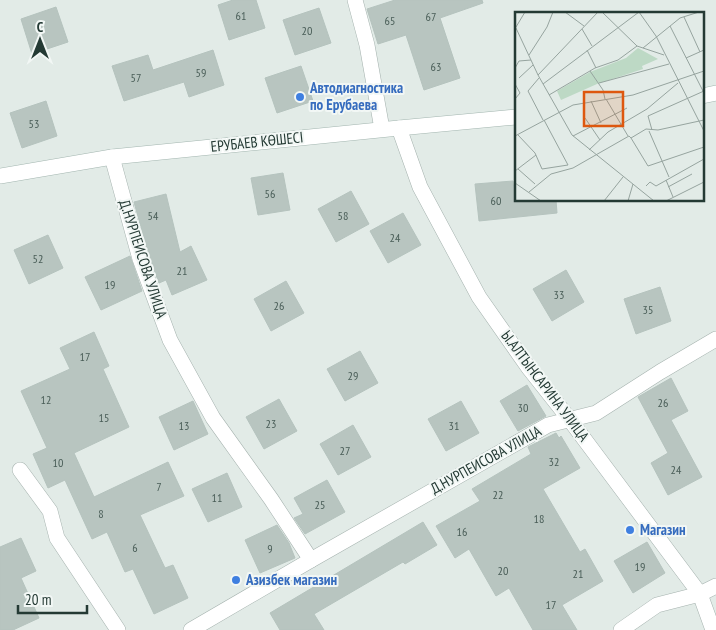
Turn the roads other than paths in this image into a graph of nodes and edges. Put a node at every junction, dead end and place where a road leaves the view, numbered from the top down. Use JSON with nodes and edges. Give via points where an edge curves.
{"nodes":[{"id":1,"x":355,"y":0,"type":"edge"},
{"id":2,"x":515,"y":118,"type":"edge"},
{"id":3,"x":399,"y":128,"type":"junction"},
{"id":4,"x":382,"y":130,"type":"junction"},
{"id":5,"x":112,"y":157,"type":"junction"},
{"id":6,"x":0,"y":176,"type":"edge"},
{"id":7,"x":716,"y":339,"type":"edge"},
{"id":8,"x":570,"y":420,"type":"junction"},
{"id":9,"x":20,"y":470,"type":"dead end"},
{"id":10,"x":311,"y":560,"type":"junction"},
{"id":11,"x":716,"y":586,"type":"edge"},
{"id":12,"x":700,"y":594,"type":"junction"},
{"id":13,"x":118,"y":630,"type":"edge"},
{"id":14,"x":191,"y":630,"type":"edge"},
{"id":15,"x":621,"y":630,"type":"edge"},
{"id":16,"x":713,"y":630,"type":"edge"}],
"edges":[{"from":1,"to":4,"type":"street","via":[[367,45]]},
{"from":2,"to":3,"type":"street","name":"ЕРУБАЕВ КӨШЕСІ"},
{"from":3,"to":4,"type":"street","name":"ЕРУБАЕВ КӨШЕСІ"},
{"from":3,"to":8,"type":"street","name":"Ы.АЛТЫНСАРИНА УЛИЦА","via":[[420,188],[480,297],[528,367]]},
{"from":4,"to":5,"type":"street","name":"ЕРУБАЕВ КӨШЕСІ"},
{"from":5,"to":6,"type":"street","name":"ЕРУБАЕВ КӨШЕСІ"},
{"from":5,"to":10,"type":"street","name":"Д.НУРПЕИСОВА УЛИЦА","via":[[140,259],[170,340],[213,418]]},
{"from":7,"to":8,"type":"street","name":"Д.НУРПЕИСОВА УЛИЦА","via":[[596,413]]},
{"from":8,"to":10,"type":"street","name":"Д.НУРПЕИСОВА УЛИЦА","via":[[548,425]]},
{"from":8,"to":12,"type":"street","name":"Ы.АЛТЫНСАРИНА УЛИЦА"},
{"from":9,"to":13,"type":"street","via":[[50,511],[57,538]]},
{"from":10,"to":14,"type":"street","name":"Д.НУРПЕИСОВА УЛИЦА"},
{"from":11,"to":12,"type":"street"},
{"from":12,"to":15,"type":"street","via":[[657,604]]},
{"from":12,"to":16,"type":"street","name":"Ы.АЛТЫНСАРИНА УЛИЦА"}]}
